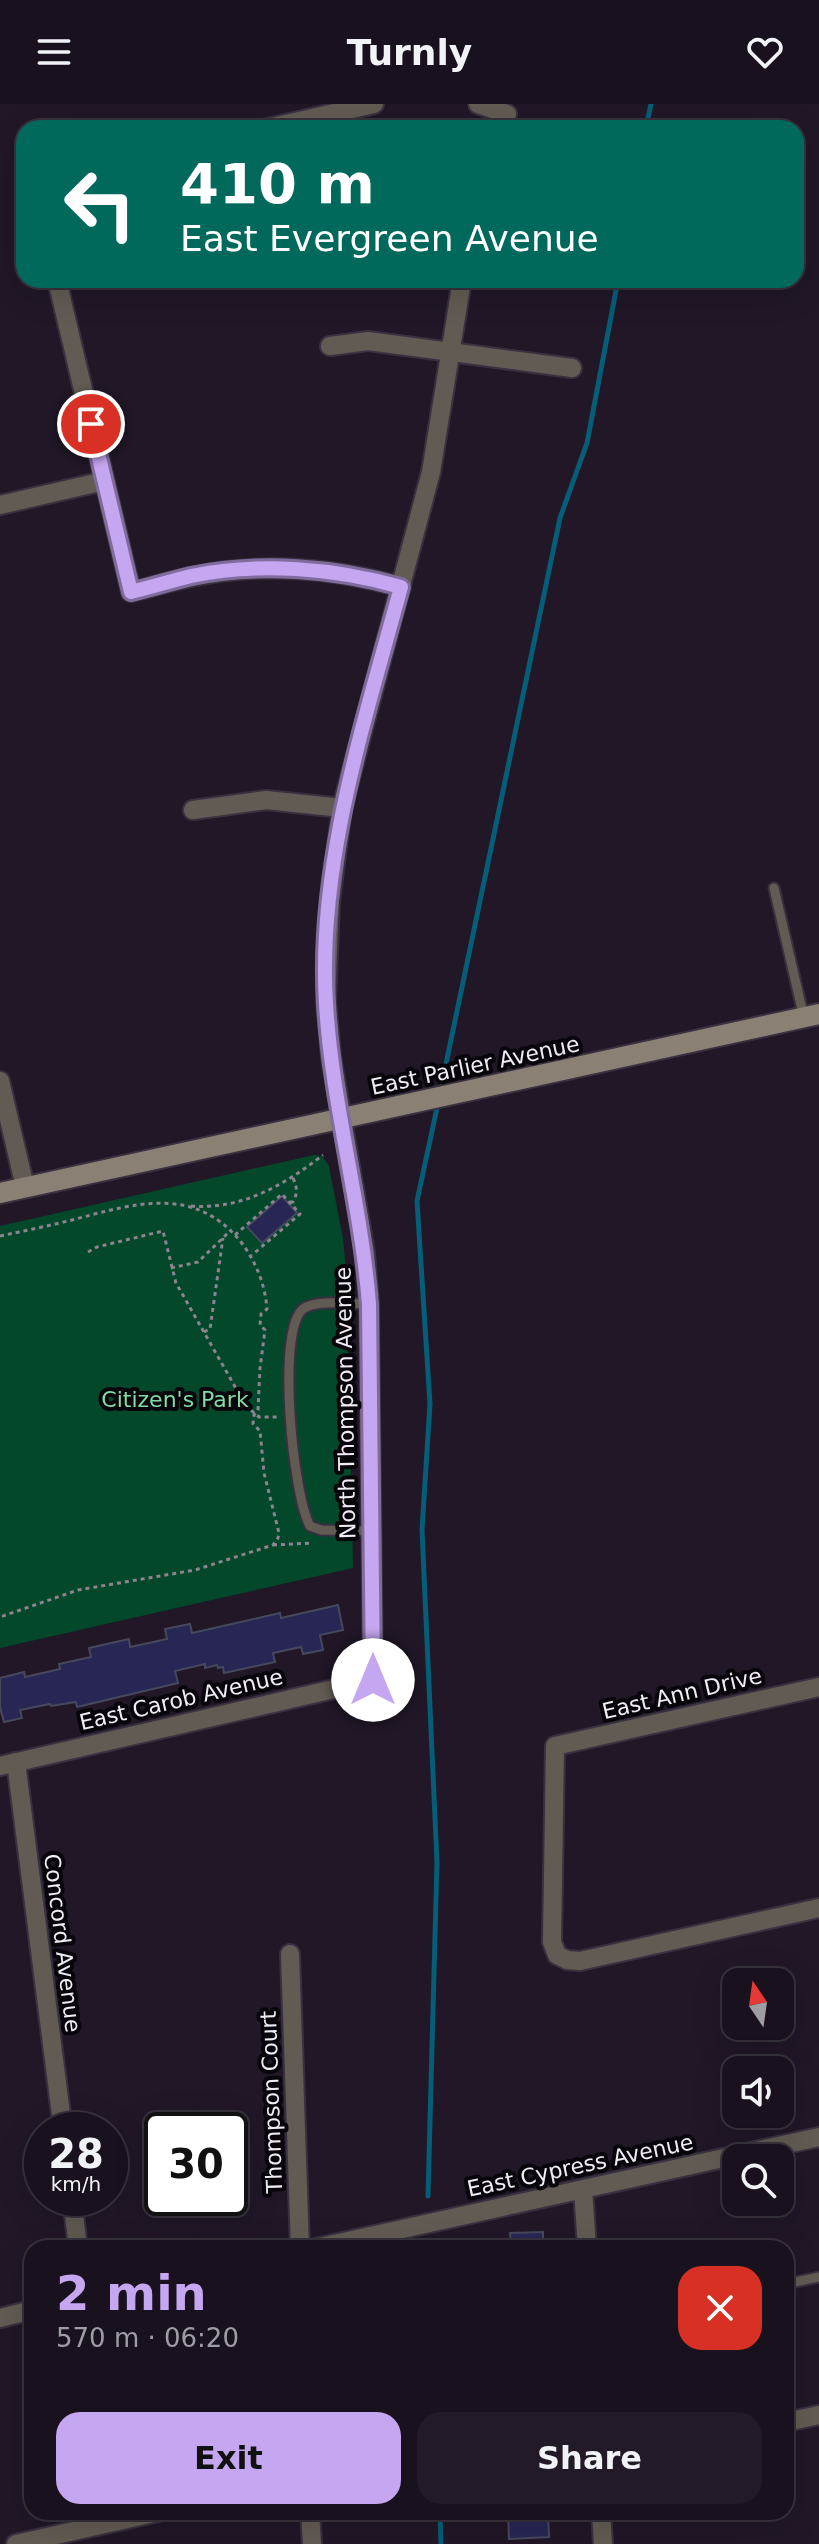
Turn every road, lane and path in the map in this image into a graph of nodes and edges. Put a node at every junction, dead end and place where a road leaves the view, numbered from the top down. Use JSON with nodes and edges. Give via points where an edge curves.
{"nodes":[{"id":1,"x":374,"y":104,"type":"edge"},
{"id":2,"x":478,"y":104,"type":"edge"},
{"id":3,"x":506,"y":115,"type":"edge"},
{"id":4,"x":303,"y":120,"type":"edge"},
{"id":5,"x":59,"y":288,"type":"edge"},
{"id":6,"x":461,"y":288,"type":"edge"},
{"id":7,"x":330,"y":346,"type":"dead end"},
{"id":8,"x":452,"y":352,"type":"junction"},
{"id":9,"x":572,"y":368,"type":"dead end"},
{"id":10,"x":104,"y":481,"type":"junction"},
{"id":11,"x":0,"y":505,"type":"edge"},
{"id":12,"x":401,"y":587,"type":"junction"},
{"id":13,"x":342,"y":808,"type":"junction"},
{"id":14,"x":193,"y":810,"type":"dead end"},
{"id":15,"x":774,"y":888,"type":"dead end"},
{"id":16,"x":811,"y":1016,"type":"edge"},
{"id":17,"x":0,"y":1081,"type":"edge"},
{"id":18,"x":341,"y":1119,"type":"junction"},
{"id":19,"x":323,"y":1155,"type":"dead end"},
{"id":20,"x":293,"y":1178,"type":"junction"},
{"id":21,"x":25,"y":1187,"type":"junction"},
{"id":22,"x":0,"y":1193,"type":"edge"},
{"id":23,"x":290,"y":1202,"type":"junction"},
{"id":24,"x":187,"y":1206,"type":"junction"},
{"id":25,"x":233,"y":1233,"type":"junction"},
{"id":26,"x":0,"y":1236,"type":"edge"},
{"id":27,"x":223,"y":1238,"type":"junction"},
{"id":28,"x":88,"y":1252,"type":"dead end"},
{"id":29,"x":251,"y":1256,"type":"junction"},
{"id":30,"x":171,"y":1268,"type":"junction"},
{"id":31,"x":369,"y":1304,"type":"junction"},
{"id":32,"x":204,"y":1332,"type":"junction"},
{"id":33,"x":254,"y":1415,"type":"junction"},
{"id":34,"x":290,"y":1417,"type":"junction"},
{"id":35,"x":372,"y":1531,"type":"junction"},
{"id":36,"x":279,"y":1533,"type":"junction"},
{"id":37,"x":290,"y":1543,"type":"dead end"},
{"id":38,"x":0,"y":1617,"type":"edge"},
{"id":39,"x":373,"y":1680,"type":"joint"},
{"id":40,"x":819,"y":1687,"type":"edge"},
{"id":41,"x":8,"y":1764,"type":"edge"},
{"id":42,"x":819,"y":1908,"type":"edge"},
{"id":43,"x":290,"y":1954,"type":"dead end"},
{"id":44,"x":60,"y":2112,"type":"edge"},
{"id":45,"x":819,"y":2137,"type":"edge"},
{"id":46,"x":583,"y":2189,"type":"junction"},
{"id":47,"x":74,"y":2216,"type":"edge"},
{"id":48,"x":77,"y":2240,"type":"edge"},
{"id":49,"x":300,"y":2240,"type":"edge"},
{"id":50,"x":353,"y":2240,"type":"edge"},
{"id":51,"x":586,"y":2240,"type":"edge"},
{"id":52,"x":819,"y":2277,"type":"edge"},
{"id":53,"x":794,"y":2282,"type":"edge"},
{"id":54,"x":24,"y":2312,"type":"edge"},
{"id":55,"x":0,"y":2318,"type":"edge"},
{"id":56,"x":819,"y":2415,"type":"edge"},
{"id":57,"x":794,"y":2420,"type":"edge"},
{"id":58,"x":122,"y":2520,"type":"edge"},
{"id":59,"x":310,"y":2520,"type":"edge"},
{"id":60,"x":602,"y":2520,"type":"edge"},
{"id":61,"x":16,"y":2544,"type":"edge"},
{"id":62,"x":312,"y":2544,"type":"edge"},
{"id":63,"x":603,"y":2544,"type":"edge"}],
"edges":[{"from":1,"to":4,"type":"street"},
{"from":2,"to":3,"type":"street"},
{"from":5,"to":10,"type":"street"},
{"from":6,"to":8,"type":"street","name":"North Thompson Avenue"},
{"from":7,"to":8,"type":"street","via":[[368,341]]},
{"from":8,"to":9,"type":"street"},
{"from":8,"to":12,"type":"street","name":"North Thompson Avenue","via":[[431,472]]},
{"from":10,"to":11,"type":"street"},
{"from":10,"to":12,"type":"street","via":[[131,592],[193,576],[263,569],[336,572]]},
{"from":12,"to":13,"type":"street","name":"North Thompson Avenue"},
{"from":13,"to":14,"type":"street","via":[[266,800]]},
{"from":13,"to":18,"type":"street","name":"North Thompson Avenue","via":[[330,901],[326,1001]]},
{"from":15,"to":16,"type":"lane"},
{"from":16,"to":18,"type":"street","name":"East Parlier Avenue"},
{"from":17,"to":21,"type":"street"},
{"from":18,"to":21,"type":"street","name":"East Parlier Avenue"},
{"from":18,"to":31,"type":"street","name":"North Thompson Avenue"},
{"from":19,"to":20,"type":"path"},
{"from":20,"to":23,"type":"path","via":[[296,1195]]},
{"from":20,"to":24,"type":"path","via":[[229,1205]]},
{"from":21,"to":22,"type":"street","name":"East Parlier Avenue"},
{"from":23,"to":25,"type":"path","via":[[282,1194]]},
{"from":23,"to":29,"type":"path","via":[[300,1214]]},
{"from":24,"to":25,"type":"path"},
{"from":24,"to":26,"type":"path","via":[[141,1203]]},
{"from":25,"to":27,"type":"path"},
{"from":25,"to":29,"type":"path"},
{"from":27,"to":30,"type":"path","via":[[198,1262]]},
{"from":27,"to":32,"type":"path","via":[[210,1329]]},
{"from":28,"to":30,"type":"path","via":[[163,1231]]},
{"from":29,"to":33,"type":"path","via":[[267,1309],[261,1314],[265,1330]]},
{"from":30,"to":32,"type":"path"},
{"from":31,"to":34,"type":"lane","via":[[318,1304],[299,1312],[291,1347]]},
{"from":31,"to":35,"type":"street","name":"North Thompson Avenue"},
{"from":32,"to":33,"type":"path"},
{"from":33,"to":34,"type":"path"},
{"from":33,"to":36,"type":"path"},
{"from":34,"to":35,"type":"lane","via":[[296,1472],[310,1526]]},
{"from":35,"to":39,"type":"street","name":"North Thompson Avenue"},
{"from":36,"to":37,"type":"path"},
{"from":36,"to":38,"type":"path","via":[[273,1545],[214,1565],[94,1586]]},
{"from":39,"to":41,"type":"street","name":"East Carob Avenue"},
{"from":40,"to":42,"type":"street","name":"East Ann Drive","via":[[555,1746],[552,1942],[557,1955],[580,1961]]},
{"from":41,"to":44,"type":"street","name":"Concord Avenue"},
{"from":43,"to":49,"type":"street","name":"Thompson Court"},
{"from":45,"to":46,"type":"street","name":"East Cypress Avenue"},
{"from":46,"to":50,"type":"street","name":"East Cypress Avenue"},
{"from":46,"to":51,"type":"street"},
{"from":47,"to":48,"type":"street"},
{"from":52,"to":53,"type":"lane"},
{"from":54,"to":55,"type":"street"},
{"from":56,"to":57,"type":"street"},
{"from":58,"to":61,"type":"street"},
{"from":59,"to":62,"type":"street"},
{"from":60,"to":63,"type":"street"}]}
